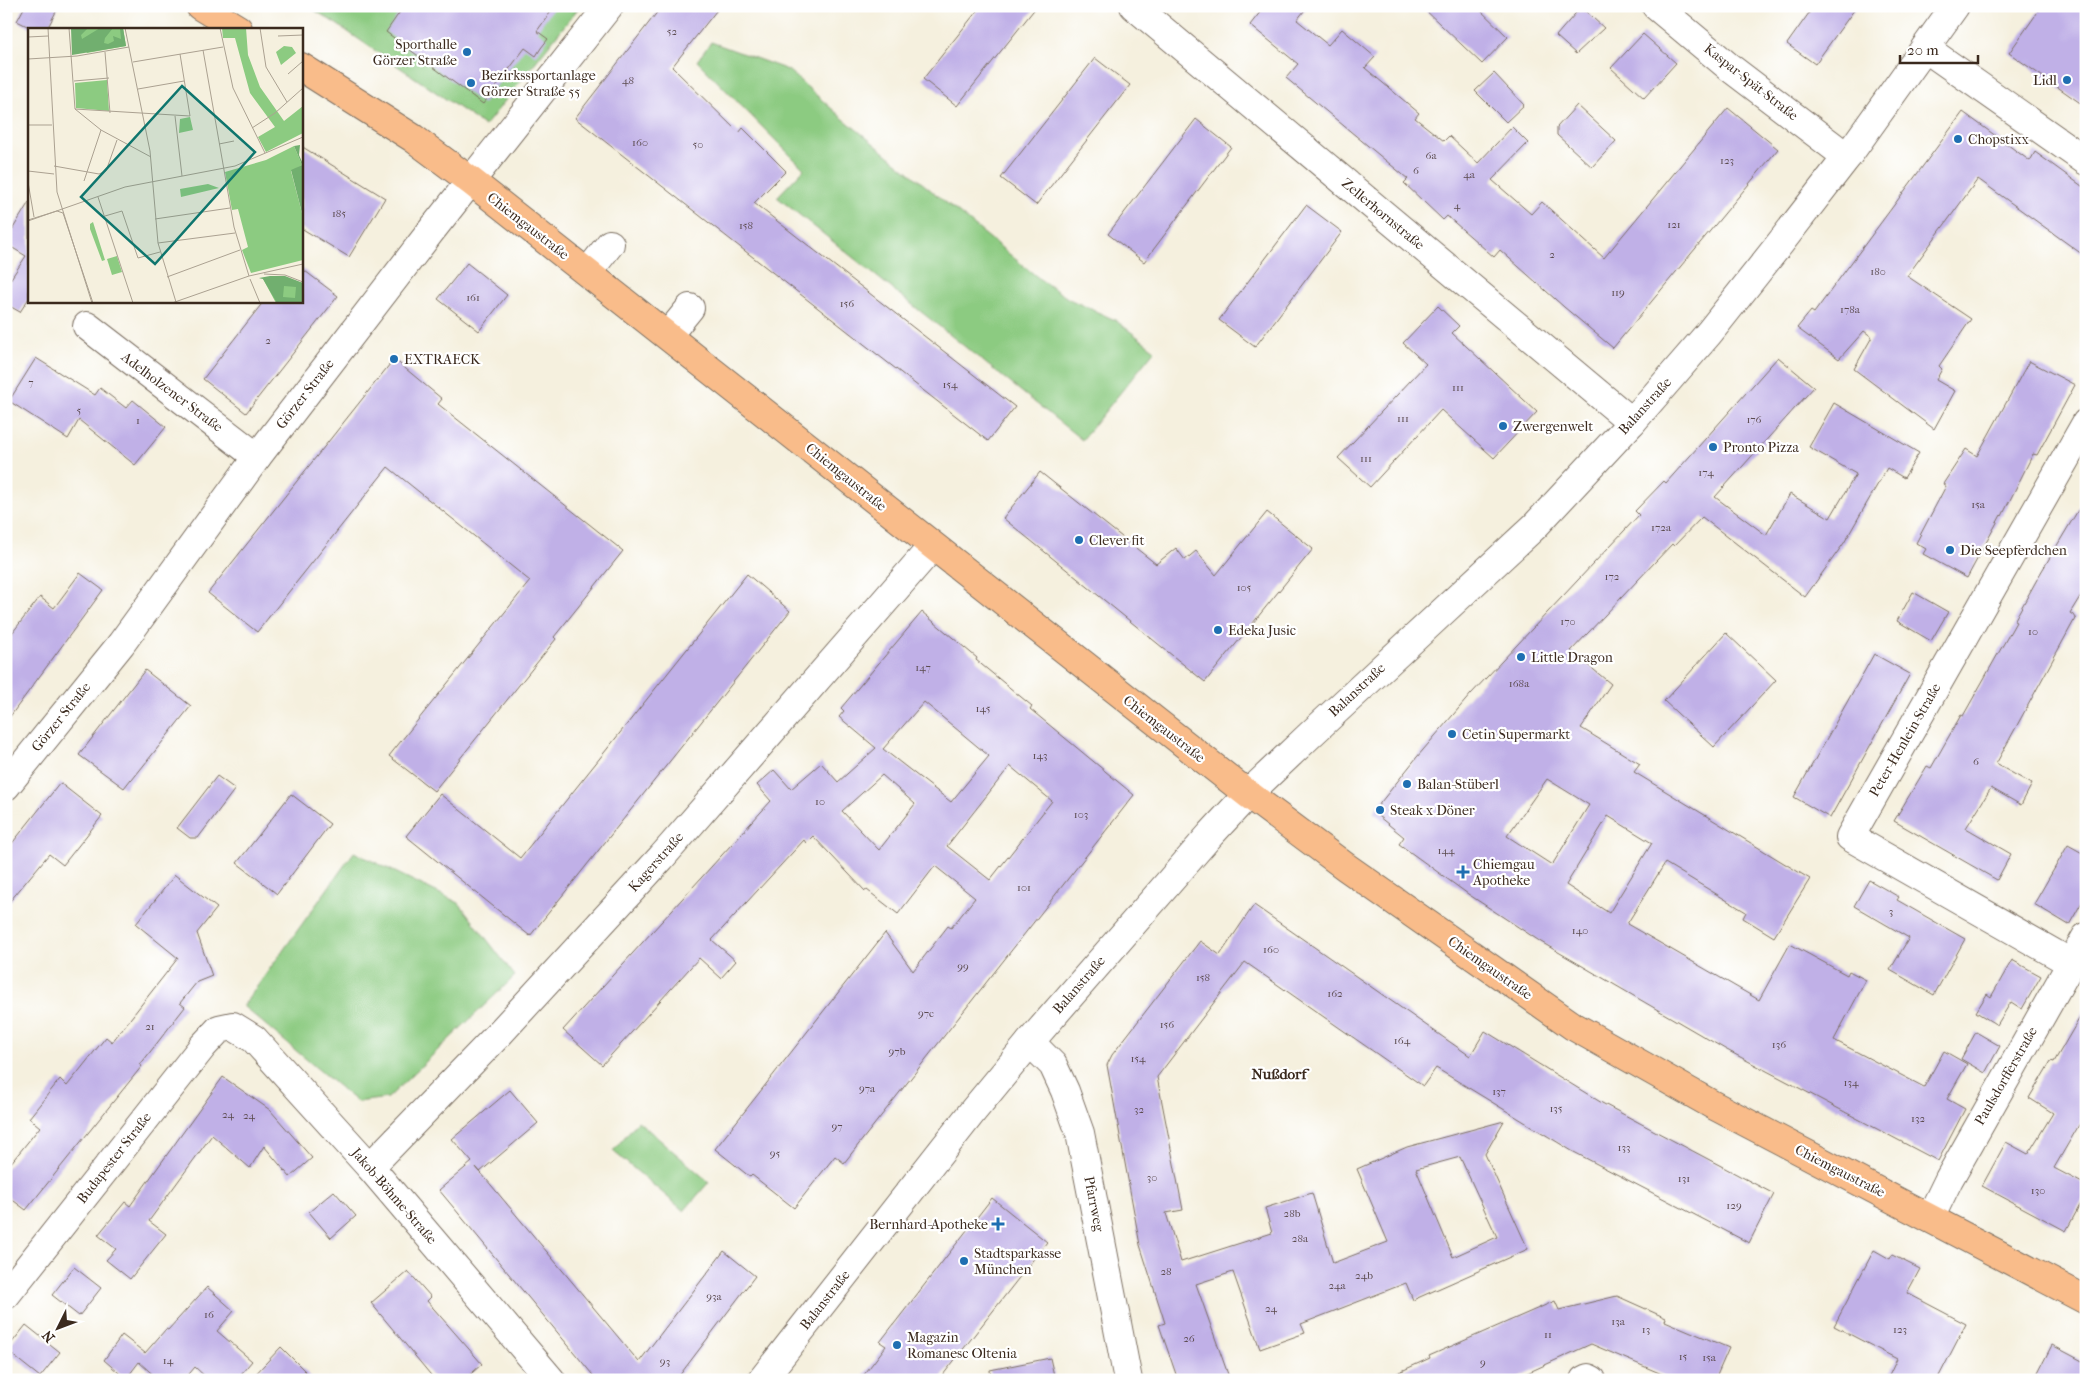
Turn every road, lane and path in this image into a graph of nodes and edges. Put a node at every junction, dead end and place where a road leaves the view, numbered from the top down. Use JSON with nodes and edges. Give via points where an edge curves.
{"nodes":[{"id":1,"x":200,"y":6,"type":"edge"},
{"id":2,"x":609,"y":6,"type":"edge"},
{"id":3,"x":1134,"y":6,"type":"edge"},
{"id":4,"x":1656,"y":6,"type":"edge"},
{"id":5,"x":1955,"y":6,"type":"edge"},
{"id":6,"x":236,"y":28,"type":"edge"},
{"id":7,"x":1925,"y":48,"type":"junction"},
{"id":8,"x":302,"y":68,"type":"edge"},
{"id":9,"x":1847,"y":157,"type":"junction"},
{"id":10,"x":2086,"y":161,"type":"edge"},
{"id":11,"x":472,"y":182,"type":"junction"},
{"id":12,"x":610,"y":244,"type":"dead end"},
{"id":13,"x":588,"y":272,"type":"junction"},
{"id":14,"x":690,"y":308,"type":"dead end"},
{"id":15,"x":87,"y":326,"type":"dead end"},
{"id":16,"x":668,"y":335,"type":"junction"},
{"id":17,"x":1632,"y":422,"type":"junction"},
{"id":18,"x":2086,"y":423,"type":"edge"},
{"id":19,"x":257,"y":457,"type":"junction"},
{"id":20,"x":932,"y":546,"type":"junction"},
{"id":21,"x":6,"y":786,"type":"edge"},
{"id":22,"x":1248,"y":794,"type":"junction"},
{"id":23,"x":2086,"y":936,"type":"edge"},
{"id":24,"x":2071,"y":963,"type":"junction"},
{"id":25,"x":227,"y":1027,"type":"joint"},
{"id":26,"x":1030,"y":1042,"type":"junction"},
{"id":27,"x":370,"y":1167,"type":"junction"},
{"id":28,"x":1930,"y":1218,"type":"junction"},
{"id":29,"x":6,"y":1295,"type":"edge"},
{"id":30,"x":2086,"y":1300,"type":"edge"},
{"id":31,"x":551,"y":1380,"type":"edge"},
{"id":32,"x":762,"y":1380,"type":"edge"},
{"id":33,"x":1128,"y":1380,"type":"edge"},
{"id":34,"x":1584,"y":1380,"type":"edge"},
{"id":35,"x":1592,"y":1380,"type":"edge"}],
"edges":[{"from":1,"to":6,"type":"main road"},
{"from":2,"to":11,"type":"street","name":"Görzer Straße"},
{"from":3,"to":17,"type":"street","name":"Zellerhornstraße"},
{"from":4,"to":9,"type":"street","name":"Kaspar-Spät-Straße","via":[[1728,67]]},
{"from":5,"to":7,"type":"street","name":"Balanstraße"},
{"from":7,"to":9,"type":"street","name":"Balanstraße"},
{"from":7,"to":10,"type":"street"},
{"from":8,"to":11,"type":"main road","name":"Chiemgaustraße","via":[[413,138]]},
{"from":9,"to":17,"type":"street","name":"Balanstraße","via":[[1709,333]]},
{"from":11,"to":13,"type":"main road","name":"Chiemgaustraße"},
{"from":11,"to":19,"type":"street","name":"Görzer Straße"},
{"from":12,"to":13,"type":"street"},
{"from":13,"to":16,"type":"main road","name":"Chiemgaustraße"},
{"from":14,"to":16,"type":"street"},
{"from":15,"to":19,"type":"street","name":"Adelholzener Straße"},
{"from":16,"to":20,"type":"main road","name":"Chiemgaustraße"},
{"from":17,"to":22,"type":"street","name":"Balanstraße","via":[[1535,526]]},
{"from":18,"to":24,"type":"street","name":"Peter-Henlein-Straße","via":[[1850,837]]},
{"from":19,"to":21,"type":"street","name":"Görzer Straße","via":[[125,639]]},
{"from":20,"to":22,"type":"main road","name":"Chiemgaustraße"},
{"from":20,"to":27,"type":"street","name":"Kagerstraße","via":[[661,858],[498,1035]]},
{"from":22,"to":26,"type":"street","name":"Balanstraße"},
{"from":22,"to":28,"type":"main road","name":"Chiemgaustraße","via":[[1573,1026],[1713,1105]]},
{"from":23,"to":24,"type":"street","name":"Paulsdorfferstraße"},
{"from":24,"to":28,"type":"street","name":"Paulsdorfferstraße","via":[[1948,1178]]},
{"from":25,"to":27,"type":"street","name":"Jakob-Böhme-Straße","via":[[233,1026],[254,1039]]},
{"from":25,"to":29,"type":"street","name":"Budapester Straße","via":[[219,1029],[203,1046]]},
{"from":26,"to":32,"type":"street","name":"Balanstraße"},
{"from":26,"to":33,"type":"street","name":"Pfarrweg","via":[[1053,1065],[1080,1133]]},
{"from":27,"to":31,"type":"street","name":"Jakob-Böhme-Straße"},
{"from":28,"to":30,"type":"main road","name":"Chiemgaustraße"},
{"from":34,"to":35,"type":"street"}]}
